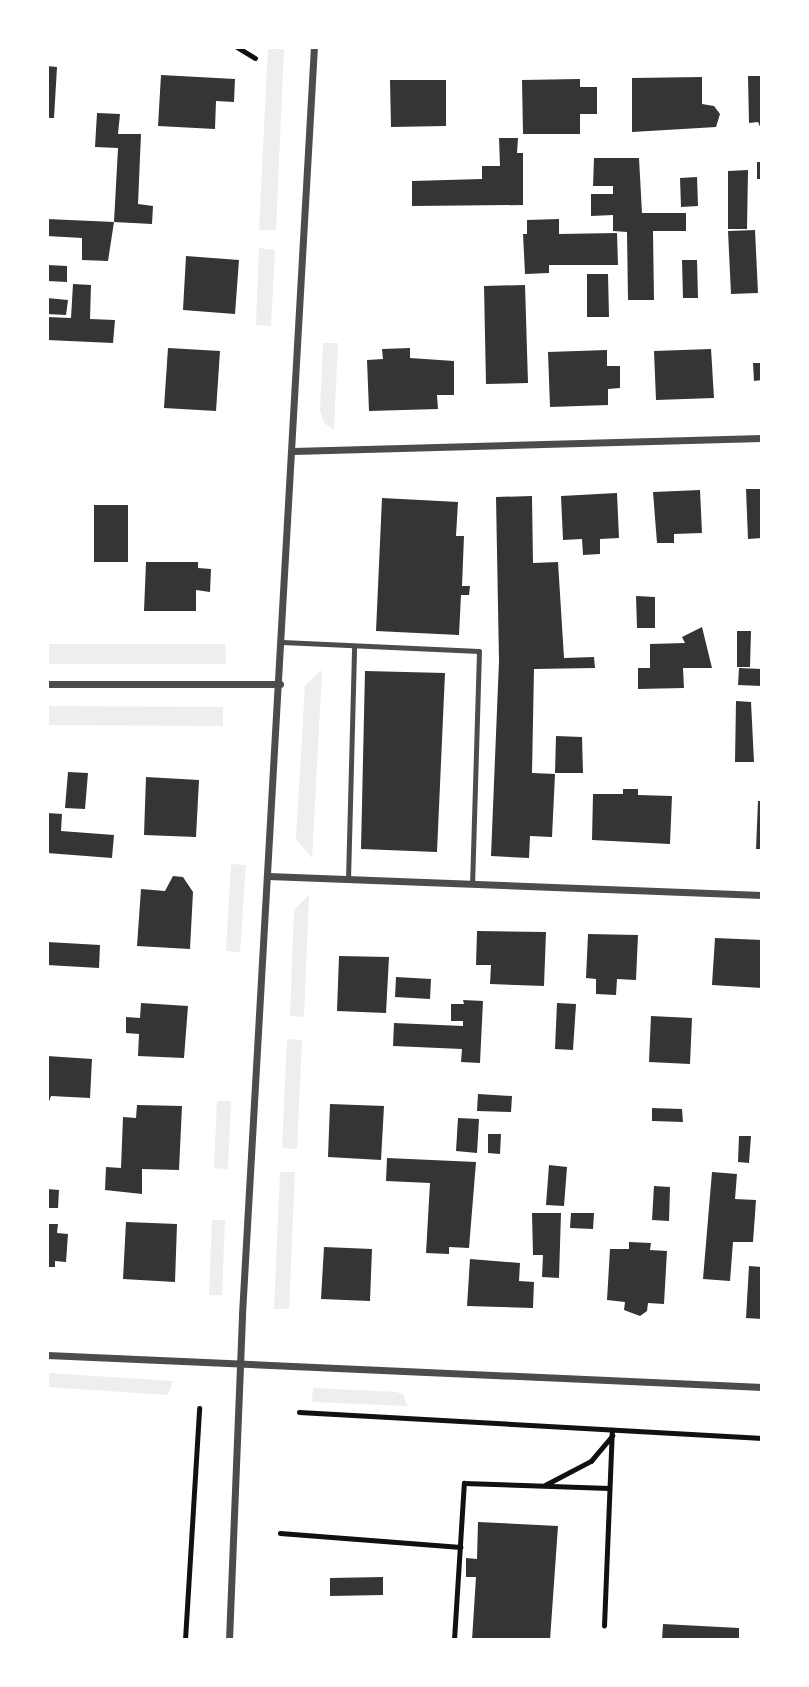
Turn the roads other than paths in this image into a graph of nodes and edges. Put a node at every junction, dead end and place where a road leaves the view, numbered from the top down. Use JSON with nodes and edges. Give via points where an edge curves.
{"nodes":[{"id":1,"x":314,"y":47,"type":"edge"},
{"id":2,"x":762,"y":438,"type":"edge"},
{"id":3,"x":293,"y":451,"type":"junction"},
{"id":4,"x":282,"y":642,"type":"junction"},
{"id":5,"x":354,"y":646,"type":"junction"},
{"id":6,"x":47,"y":684,"type":"edge"},
{"id":7,"x":280,"y":684,"type":"junction"},
{"id":8,"x":268,"y":876,"type":"junction"},
{"id":9,"x":348,"y":880,"type":"junction"},
{"id":10,"x":472,"y":883,"type":"junction"},
{"id":11,"x":762,"y":895,"type":"edge"},
{"id":12,"x":47,"y":1355,"type":"edge"},
{"id":13,"x":240,"y":1365,"type":"junction"},
{"id":14,"x":762,"y":1387,"type":"edge"},
{"id":15,"x":229,"y":1640,"type":"edge"}],
"edges":[{"from":1,"to":3,"type":"street"},
{"from":2,"to":3,"type":"street"},
{"from":3,"to":4,"type":"street"},
{"from":4,"to":5,"type":"lane"},
{"from":4,"to":7,"type":"street"},
{"from":5,"to":9,"type":"lane"},
{"from":5,"to":10,"type":"lane","via":[[479,652]]},
{"from":6,"to":7,"type":"street"},
{"from":7,"to":8,"type":"street"},
{"from":8,"to":9,"type":"street"},
{"from":8,"to":13,"type":"street"},
{"from":9,"to":10,"type":"street"},
{"from":10,"to":11,"type":"street"},
{"from":12,"to":13,"type":"street"},
{"from":13,"to":14,"type":"street"},
{"from":13,"to":15,"type":"street"}]}
